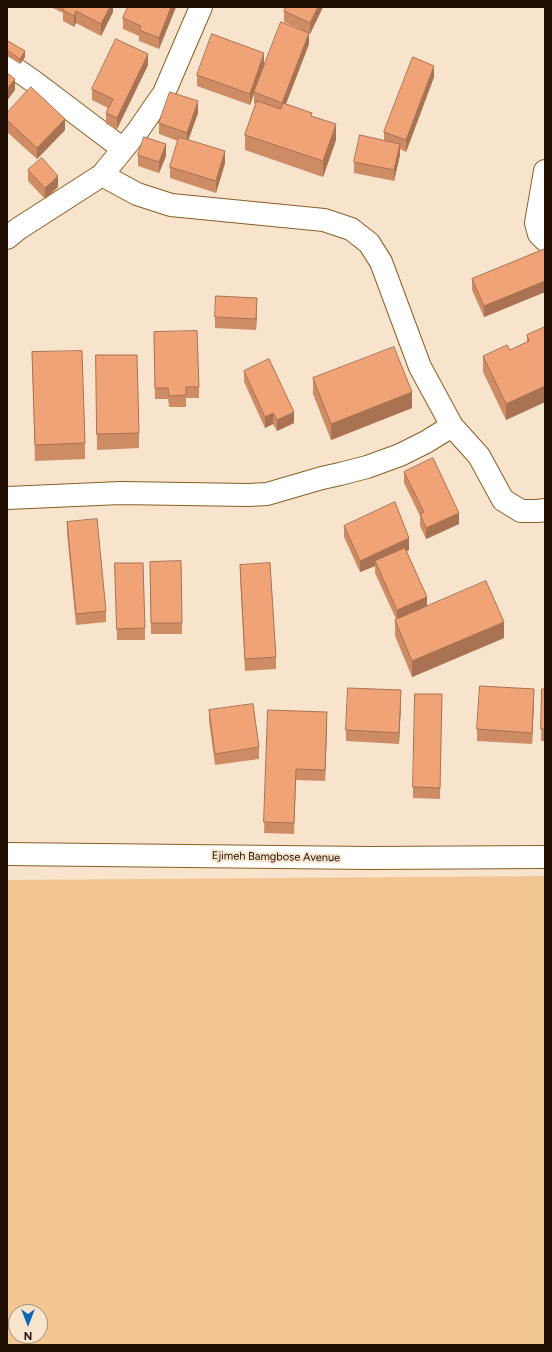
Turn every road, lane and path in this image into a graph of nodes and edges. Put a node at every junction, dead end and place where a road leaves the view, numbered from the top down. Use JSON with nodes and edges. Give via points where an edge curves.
{"nodes":[{"id":1,"x":201,"y":7,"type":"edge"},
{"id":2,"x":7,"y":63,"type":"edge"},
{"id":3,"x":123,"y":149,"type":"junction"},
{"id":4,"x":545,"y":171,"type":"edge"},
{"id":5,"x":102,"y":175,"type":"junction"},
{"id":6,"x":7,"y":238,"type":"edge"},
{"id":7,"x":545,"y":240,"type":"edge"},
{"id":8,"x":452,"y":426,"type":"junction"},
{"id":9,"x":7,"y":498,"type":"edge"},
{"id":10,"x":545,"y":510,"type":"edge"},
{"id":11,"x":7,"y":854,"type":"edge"},
{"id":12,"x":545,"y":857,"type":"edge"}],
"edges":[{"from":1,"to":3,"type":"street","via":[[164,93]]},
{"from":2,"to":3,"type":"street"},
{"from":3,"to":5,"type":"street"},
{"from":4,"to":7,"type":"street","via":[[536,223],[539,234]]},
{"from":5,"to":6,"type":"street"},
{"from":5,"to":8,"type":"street","via":[[137,194],[171,205],[324,220],[351,229],[369,243],[381,262],[420,367]]},
{"from":8,"to":9,"type":"street","via":[[400,455],[367,467],[267,494],[121,493]]},
{"from":8,"to":10,"type":"street","via":[[479,456],[503,500],[520,511]]},
{"from":11,"to":12,"type":"street","name":"Ejimeh Bamgbose Avenue"}]}
